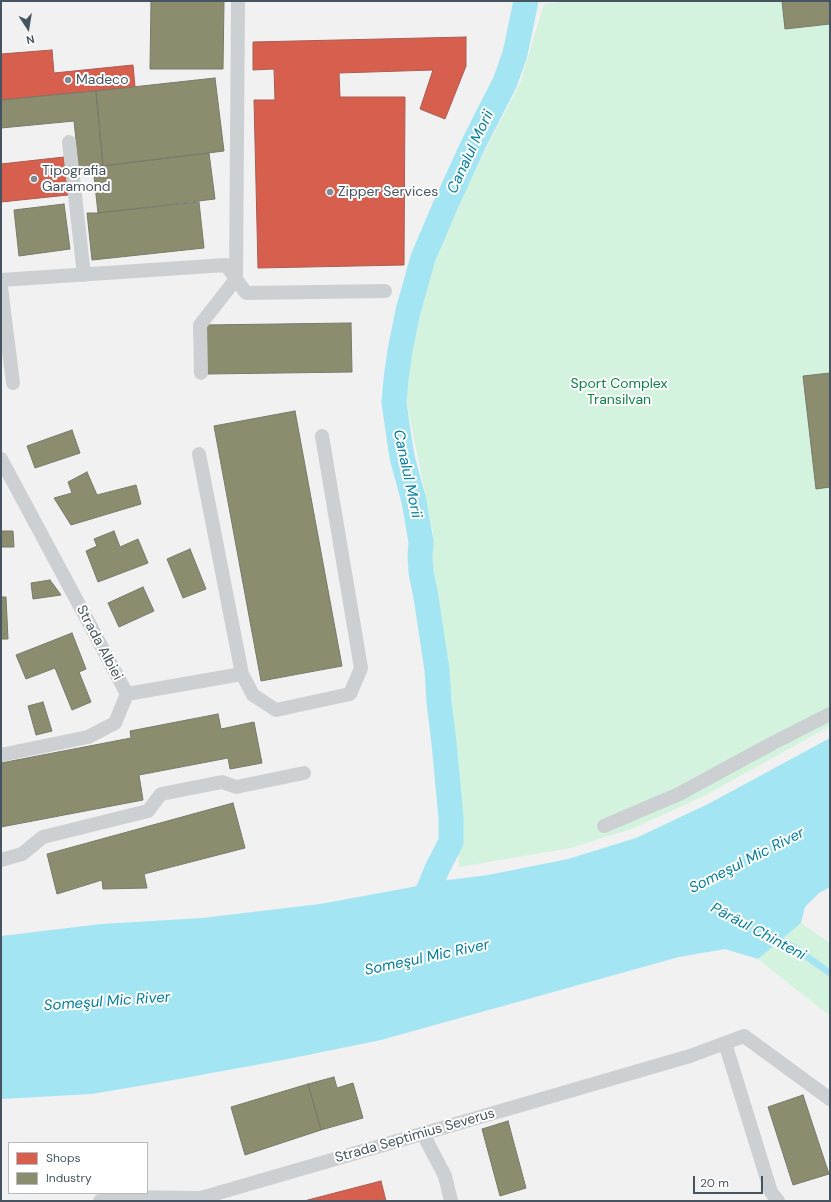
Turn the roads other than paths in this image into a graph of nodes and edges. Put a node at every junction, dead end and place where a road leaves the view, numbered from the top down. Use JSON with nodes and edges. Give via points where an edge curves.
{"nodes":[{"id":1,"x":238,"y":1,"type":"edge"},
{"id":2,"x":69,"y":142,"type":"dead end"},
{"id":3,"x":84,"y":275,"type":"junction"},
{"id":4,"x":236,"y":279,"type":"junction"},
{"id":5,"x":1,"y":280,"type":"edge"},
{"id":6,"x":1,"y":287,"type":"edge"},
{"id":7,"x":385,"y":291,"type":"dead end"},
{"id":8,"x":201,"y":373,"type":"dead end"},
{"id":9,"x":13,"y":383,"type":"dead end"},
{"id":10,"x":322,"y":436,"type":"dead end"},
{"id":11,"x":199,"y":454,"type":"dead end"},
{"id":12,"x":1,"y":459,"type":"edge"},
{"id":13,"x":242,"y":674,"type":"junction"},
{"id":14,"x":127,"y":694,"type":"junction"},
{"id":15,"x":830,"y":714,"type":"edge"},
{"id":16,"x":1,"y":755,"type":"edge"},
{"id":17,"x":304,"y":773,"type":"dead end"},
{"id":18,"x":604,"y":826,"type":"dead end"},
{"id":19,"x":1,"y":860,"type":"edge"},
{"id":20,"x":725,"y":1043,"type":"junction"},
{"id":21,"x":830,"y":1099,"type":"edge"},
{"id":22,"x":423,"y":1134,"type":"junction"},
{"id":23,"x":100,"y":1201,"type":"edge"},
{"id":24,"x":451,"y":1201,"type":"edge"},
{"id":25,"x":778,"y":1201,"type":"edge"}],
"edges":[{"from":1,"to":4,"type":"lane"},
{"from":2,"to":3,"type":"lane"},
{"from":3,"to":4,"type":"lane","via":[[226,266]]},
{"from":3,"to":5,"type":"lane"},
{"from":4,"to":7,"type":"lane","via":[[246,293]]},
{"from":4,"to":8,"type":"lane","via":[[200,325]]},
{"from":6,"to":9,"type":"lane"},
{"from":10,"to":13,"type":"lane","via":[[361,668],[350,694],[276,710],[253,695]]},
{"from":11,"to":13,"type":"lane"},
{"from":12,"to":14,"type":"lane","name":"Strada Albiei"},
{"from":13,"to":14,"type":"lane"},
{"from":14,"to":16,"type":"lane","name":"Strada Albiei","via":[[115,723],[88,737]]},
{"from":15,"to":18,"type":"lane","via":[[679,794]]},
{"from":17,"to":19,"type":"lane","via":[[236,787],[222,782],[161,794],[148,811],[43,837],[22,854]]},
{"from":20,"to":21,"type":"lane","name":"Strada Septimius Severus","via":[[744,1036]]},
{"from":20,"to":22,"type":"lane","name":"Strada Septimius Severus","via":[[690,1056]]},
{"from":20,"to":25,"type":"lane","via":[[771,1192]]},
{"from":22,"to":23,"type":"lane","name":"Strada Septimius Severus","via":[[202,1198],[121,1198]]},
{"from":22,"to":24,"type":"lane","via":[[445,1176]]}]}
